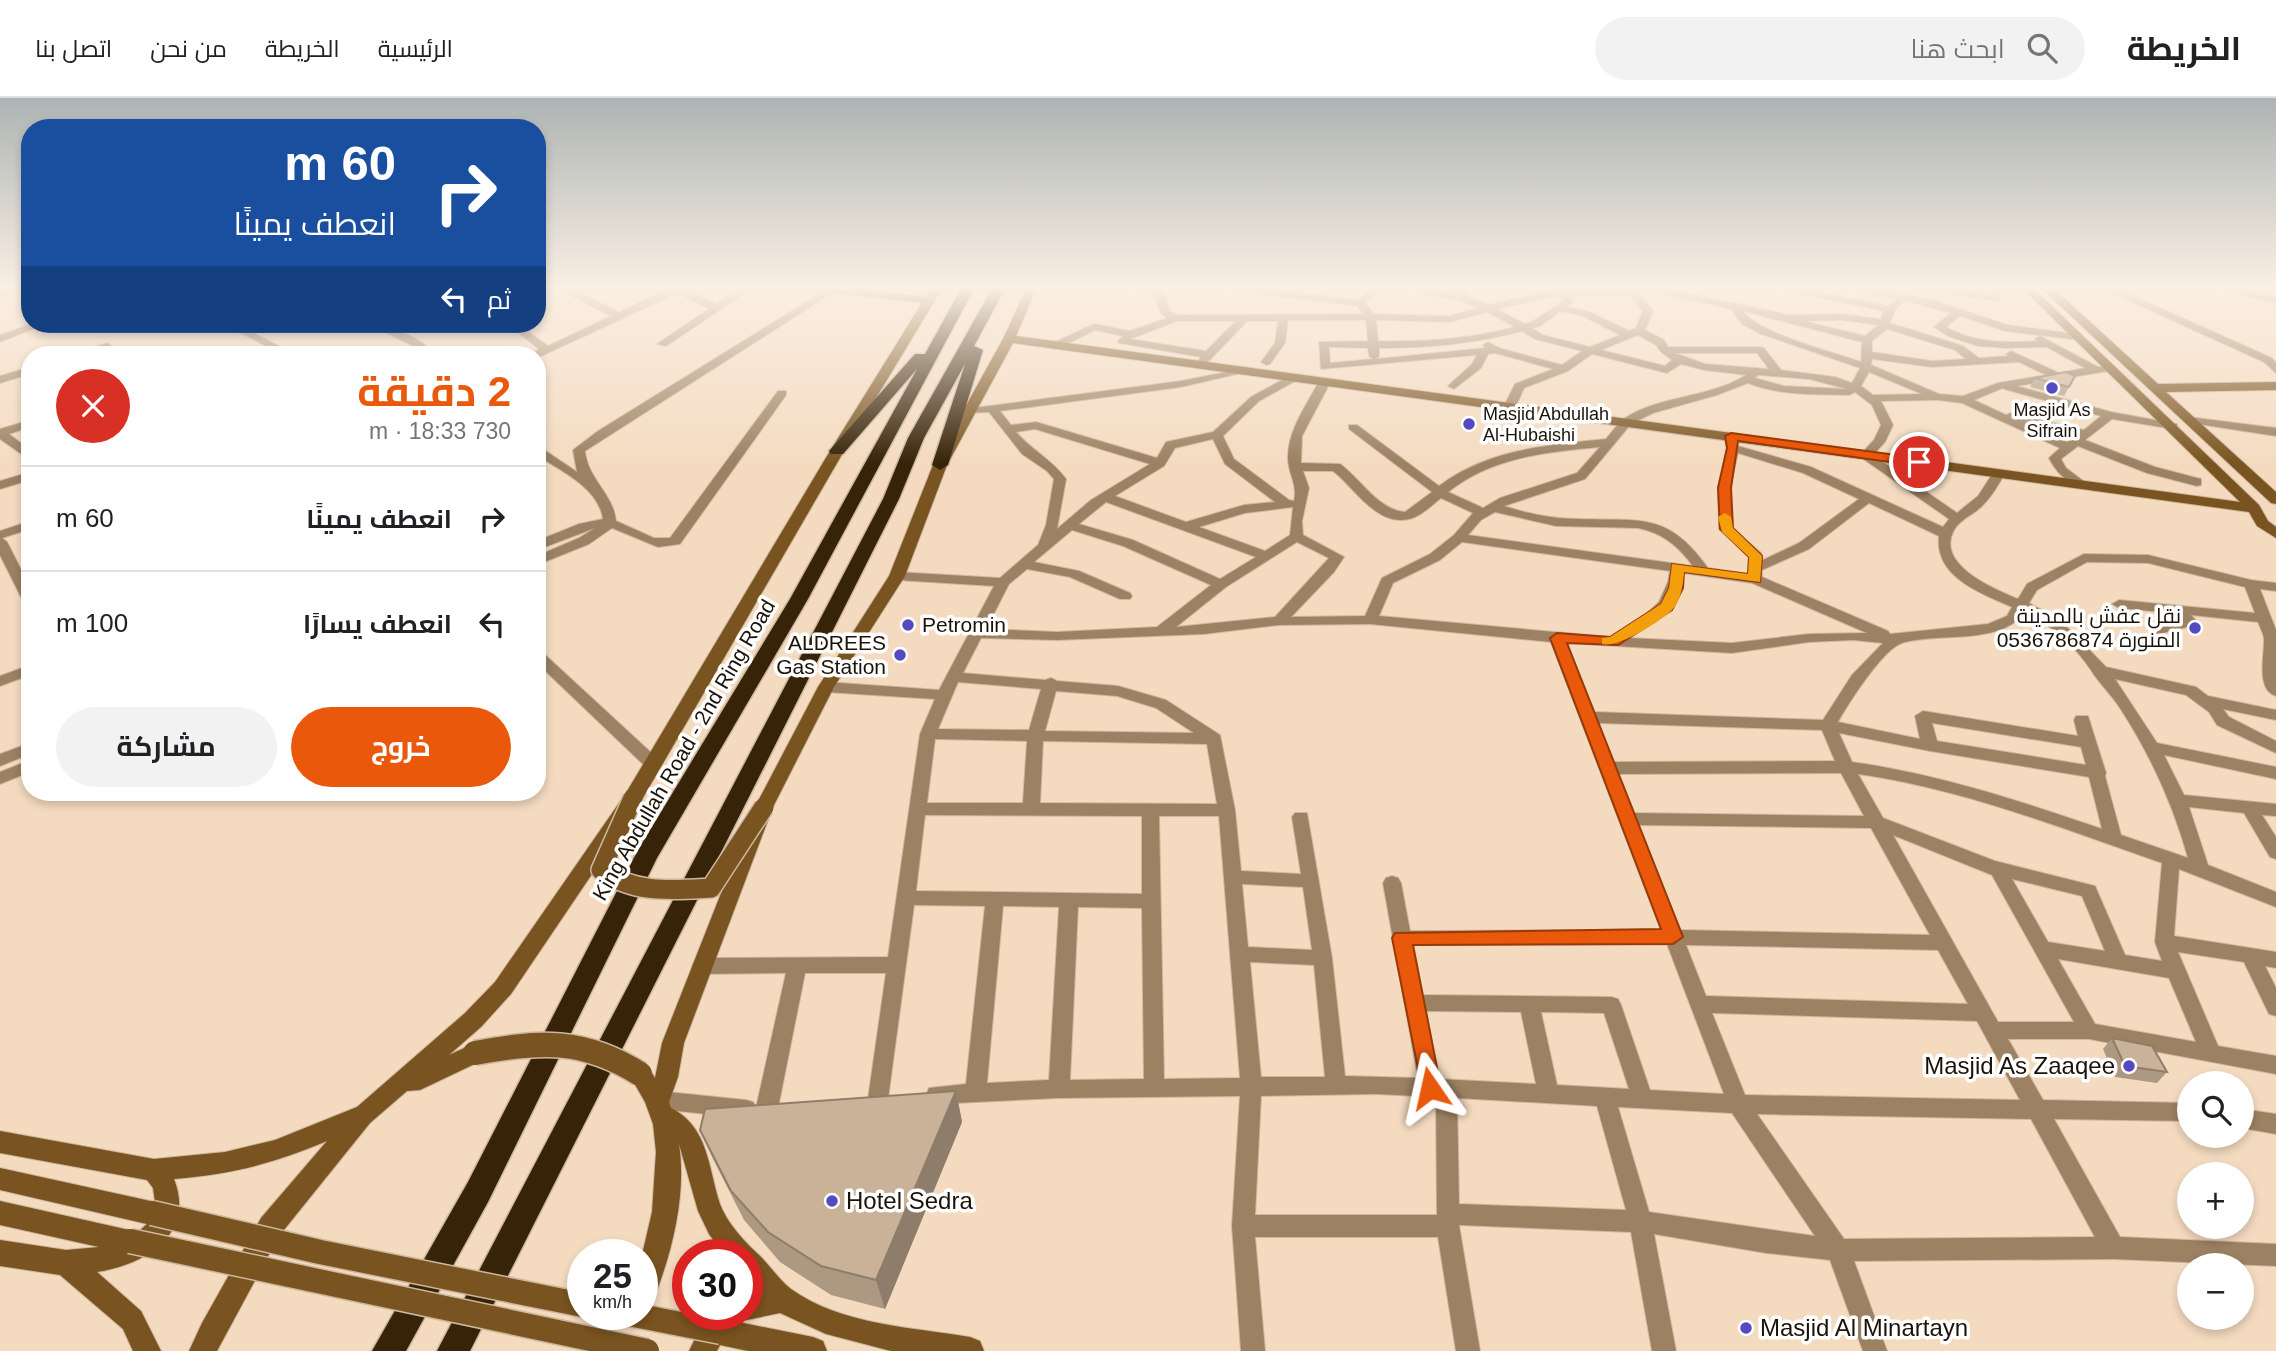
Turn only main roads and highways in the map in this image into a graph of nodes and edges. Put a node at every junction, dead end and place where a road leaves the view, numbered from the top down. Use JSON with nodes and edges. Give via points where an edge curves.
{"nodes":[{"id":1,"x":902,"y":345,"type":"edge"},
{"id":2,"x":931,"y":345,"type":"edge"},
{"id":3,"x":936,"y":345,"type":"edge"},
{"id":4,"x":968,"y":345,"type":"edge"},
{"id":5,"x":977,"y":345,"type":"edge"},
{"id":6,"x":1005,"y":345,"type":"edge"},
{"id":7,"x":1062,"y":345,"type":"edge"},
{"id":8,"x":2085,"y":345,"type":"edge"},
{"id":9,"x":2109,"y":345,"type":"edge"},
{"id":10,"x":2276,"y":386,"type":"edge"},
{"id":11,"x":2155,"y":388,"type":"junction"},
{"id":12,"x":837,"y":451,"type":"junction"},
{"id":13,"x":940,"y":465,"type":"junction"},
{"id":14,"x":2276,"y":500,"type":"edge"},
{"id":15,"x":2254,"y":508,"type":"junction"},
{"id":16,"x":2276,"y":537,"type":"edge"},
{"id":17,"x":633,"y":798,"type":"junction"},
{"id":18,"x":764,"y":807,"type":"junction"},
{"id":19,"x":660,"y":1108,"type":"junction"},
{"id":20,"x":365,"y":1114,"type":"junction"},
{"id":21,"x":0,"y":1142,"type":"edge"},
{"id":22,"x":154,"y":1170,"type":"junction"},
{"id":23,"x":0,"y":1179,"type":"edge"},
{"id":24,"x":0,"y":1213,"type":"edge"},
{"id":25,"x":728,"y":1239,"type":"edge"},
{"id":26,"x":658,"y":1248,"type":"edge"},
{"id":27,"x":0,"y":1253,"type":"edge"},
{"id":28,"x":66,"y":1263,"type":"junction"},
{"id":29,"x":763,"y":1278,"type":"edge"},
{"id":30,"x":782,"y":1299,"type":"junction"},
{"id":31,"x":567,"y":1302,"type":"edge"},
{"id":32,"x":763,"y":1303,"type":"edge"},
{"id":33,"x":658,"y":1320,"type":"edge"},
{"id":34,"x":630,"y":1330,"type":"edge"},
{"id":35,"x":717,"y":1332,"type":"edge"},
{"id":36,"x":147,"y":1351,"type":"edge"},
{"id":37,"x":203,"y":1351,"type":"edge"},
{"id":38,"x":388,"y":1351,"type":"edge"},
{"id":39,"x":453,"y":1351,"type":"edge"},
{"id":40,"x":621,"y":1351,"type":"edge"},
{"id":41,"x":647,"y":1351,"type":"edge"},
{"id":42,"x":813,"y":1351,"type":"edge"},
{"id":43,"x":970,"y":1351,"type":"edge"}],
"edges":[{"from":1,"to":12,"type":"main road"},
{"from":2,"to":12,"type":"highway"},
{"from":3,"to":38,"type":"highway","name":"King Abdullah Road - 2nd Ring Road","via":[[860,492],[646,856],[478,1192]]},
{"from":4,"to":39,"type":"highway","via":[[916,438],[891,499]]},
{"from":5,"to":13,"type":"highway"},
{"from":6,"to":13,"type":"main road"},
{"from":7,"to":15,"type":"main road","via":[[1204,360],[1242,370],[1627,422],[1732,442],[1866,454]]},
{"from":8,"to":15,"type":"main road","via":[[2103,369],[2173,426]]},
{"from":9,"to":11,"type":"main road"},
{"from":10,"to":11,"type":"main road"},
{"from":11,"to":14,"type":"main road"},
{"from":12,"to":17,"type":"main road"},
{"from":13,"to":18,"type":"main road","via":[[897,576],[827,687]]},
{"from":15,"to":16,"type":"main road"},
{"from":17,"to":18,"type":"main road","bridge":true,"via":[[601,870],[616,883],[668,890],[711,888]]},
{"from":17,"to":20,"type":"main road","via":[[503,988]]},
{"from":18,"to":19,"type":"main road","via":[[673,1042]]},
{"from":19,"to":20,"type":"main road","bridge":true,"via":[[640,1074],[615,1056],[568,1043],[475,1053],[428,1074]]},
{"from":19,"to":25,"type":"main road","via":[[686,1131],[708,1205]]},
{"from":19,"to":26,"type":"main road","via":[[668,1156],[667,1200]]},
{"from":20,"to":22,"type":"main road","via":[[276,1151],[225,1163]]},
{"from":20,"to":37,"type":"main road","via":[[270,1227]]},
{"from":21,"to":22,"type":"main road"},
{"from":22,"to":28,"type":"main road","via":[[170,1198],[167,1215],[150,1238],[127,1253]]},
{"from":23,"to":31,"type":"main road","bridge":true,"via":[[320,1252]]},
{"from":24,"to":41,"type":"main road","bridge":true},
{"from":27,"to":28,"type":"main road"},
{"from":28,"to":36,"type":"main road","via":[[132,1320]]},
{"from":29,"to":30,"type":"main road"},
{"from":30,"to":32,"type":"main road"},
{"from":30,"to":43,"type":"main road","via":[[835,1324]]},
{"from":33,"to":35,"type":"main road","bridge":true},
{"from":34,"to":40,"type":"main road"},
{"from":35,"to":42,"type":"main road"}]}
